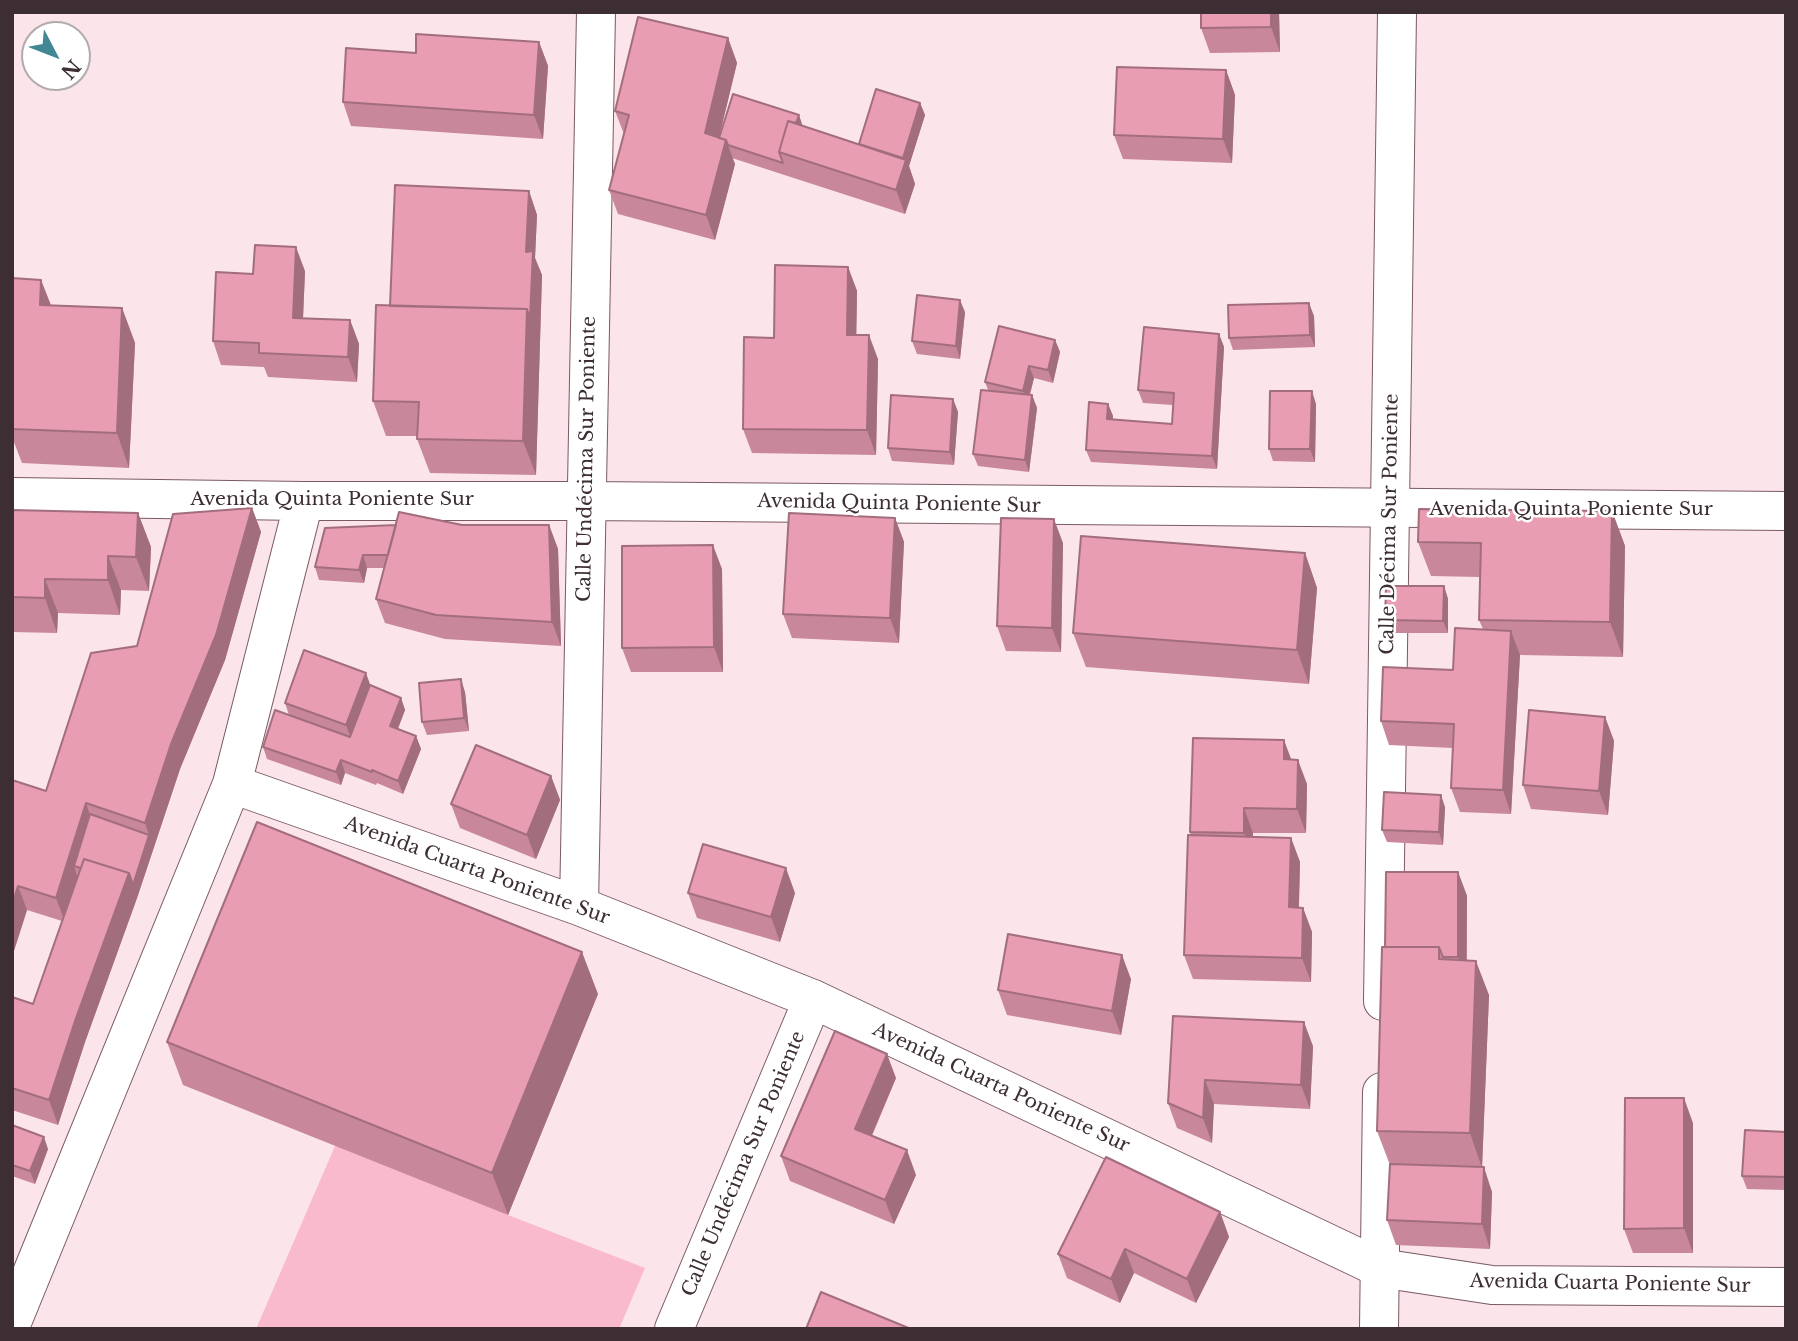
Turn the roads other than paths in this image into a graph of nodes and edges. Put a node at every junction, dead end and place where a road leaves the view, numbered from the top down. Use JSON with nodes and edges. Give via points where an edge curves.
{"nodes":[{"id":1,"x":596,"y":12,"type":"edge"},
{"id":2,"x":1397,"y":12,"type":"edge"},
{"id":3,"x":12,"y":498,"type":"edge"},
{"id":4,"x":304,"y":501,"type":"junction"},
{"id":5,"x":586,"y":501,"type":"junction"},
{"id":6,"x":1390,"y":508,"type":"junction"},
{"id":7,"x":1786,"y":511,"type":"edge"},
{"id":8,"x":232,"y":784,"type":"junction"},
{"id":9,"x":579,"y":906,"type":"junction"},
{"id":10,"x":813,"y":999,"type":"junction"},
{"id":11,"x":1380,"y":1268,"type":"junction"},
{"id":12,"x":1786,"y":1287,"type":"edge"},
{"id":13,"x":12,"y":1322,"type":"edge"},
{"id":14,"x":674,"y":1329,"type":"edge"},
{"id":15,"x":1379,"y":1329,"type":"edge"}],
"edges":[{"from":1,"to":5,"type":"street","name":"Calle Undécima Sur Poniente"},
{"from":2,"to":6,"type":"street","name":"Calle Décima Sur Poniente"},
{"from":3,"to":4,"type":"street","name":"Avenida Quinta Poniente Sur"},
{"from":4,"to":5,"type":"street","name":"Avenida Quinta Poniente Sur"},
{"from":4,"to":8,"type":"street"},
{"from":5,"to":6,"type":"street","name":"Avenida Quinta Poniente Sur"},
{"from":5,"to":9,"type":"street","name":"Calle Undécima Sur Poniente"},
{"from":6,"to":7,"type":"street","name":"Avenida Quinta Poniente Sur"},
{"from":6,"to":11,"type":"street","name":"Calle Décima Sur Poniente"},
{"from":8,"to":9,"type":"street","name":"Avenida Cuarta Poniente Sur"},
{"from":8,"to":13,"type":"street"},
{"from":9,"to":10,"type":"street","name":"Avenida Cuarta Poniente Sur"},
{"from":10,"to":11,"type":"street","name":"Avenida Cuarta Poniente Sur"},
{"from":10,"to":14,"type":"street","name":"Calle Undécima Sur Poniente"},
{"from":11,"to":12,"type":"street","name":"Avenida Cuarta Poniente Sur","via":[[1492,1285]]},
{"from":11,"to":15,"type":"street","name":"Calle Décima Sur Poniente"}]}
